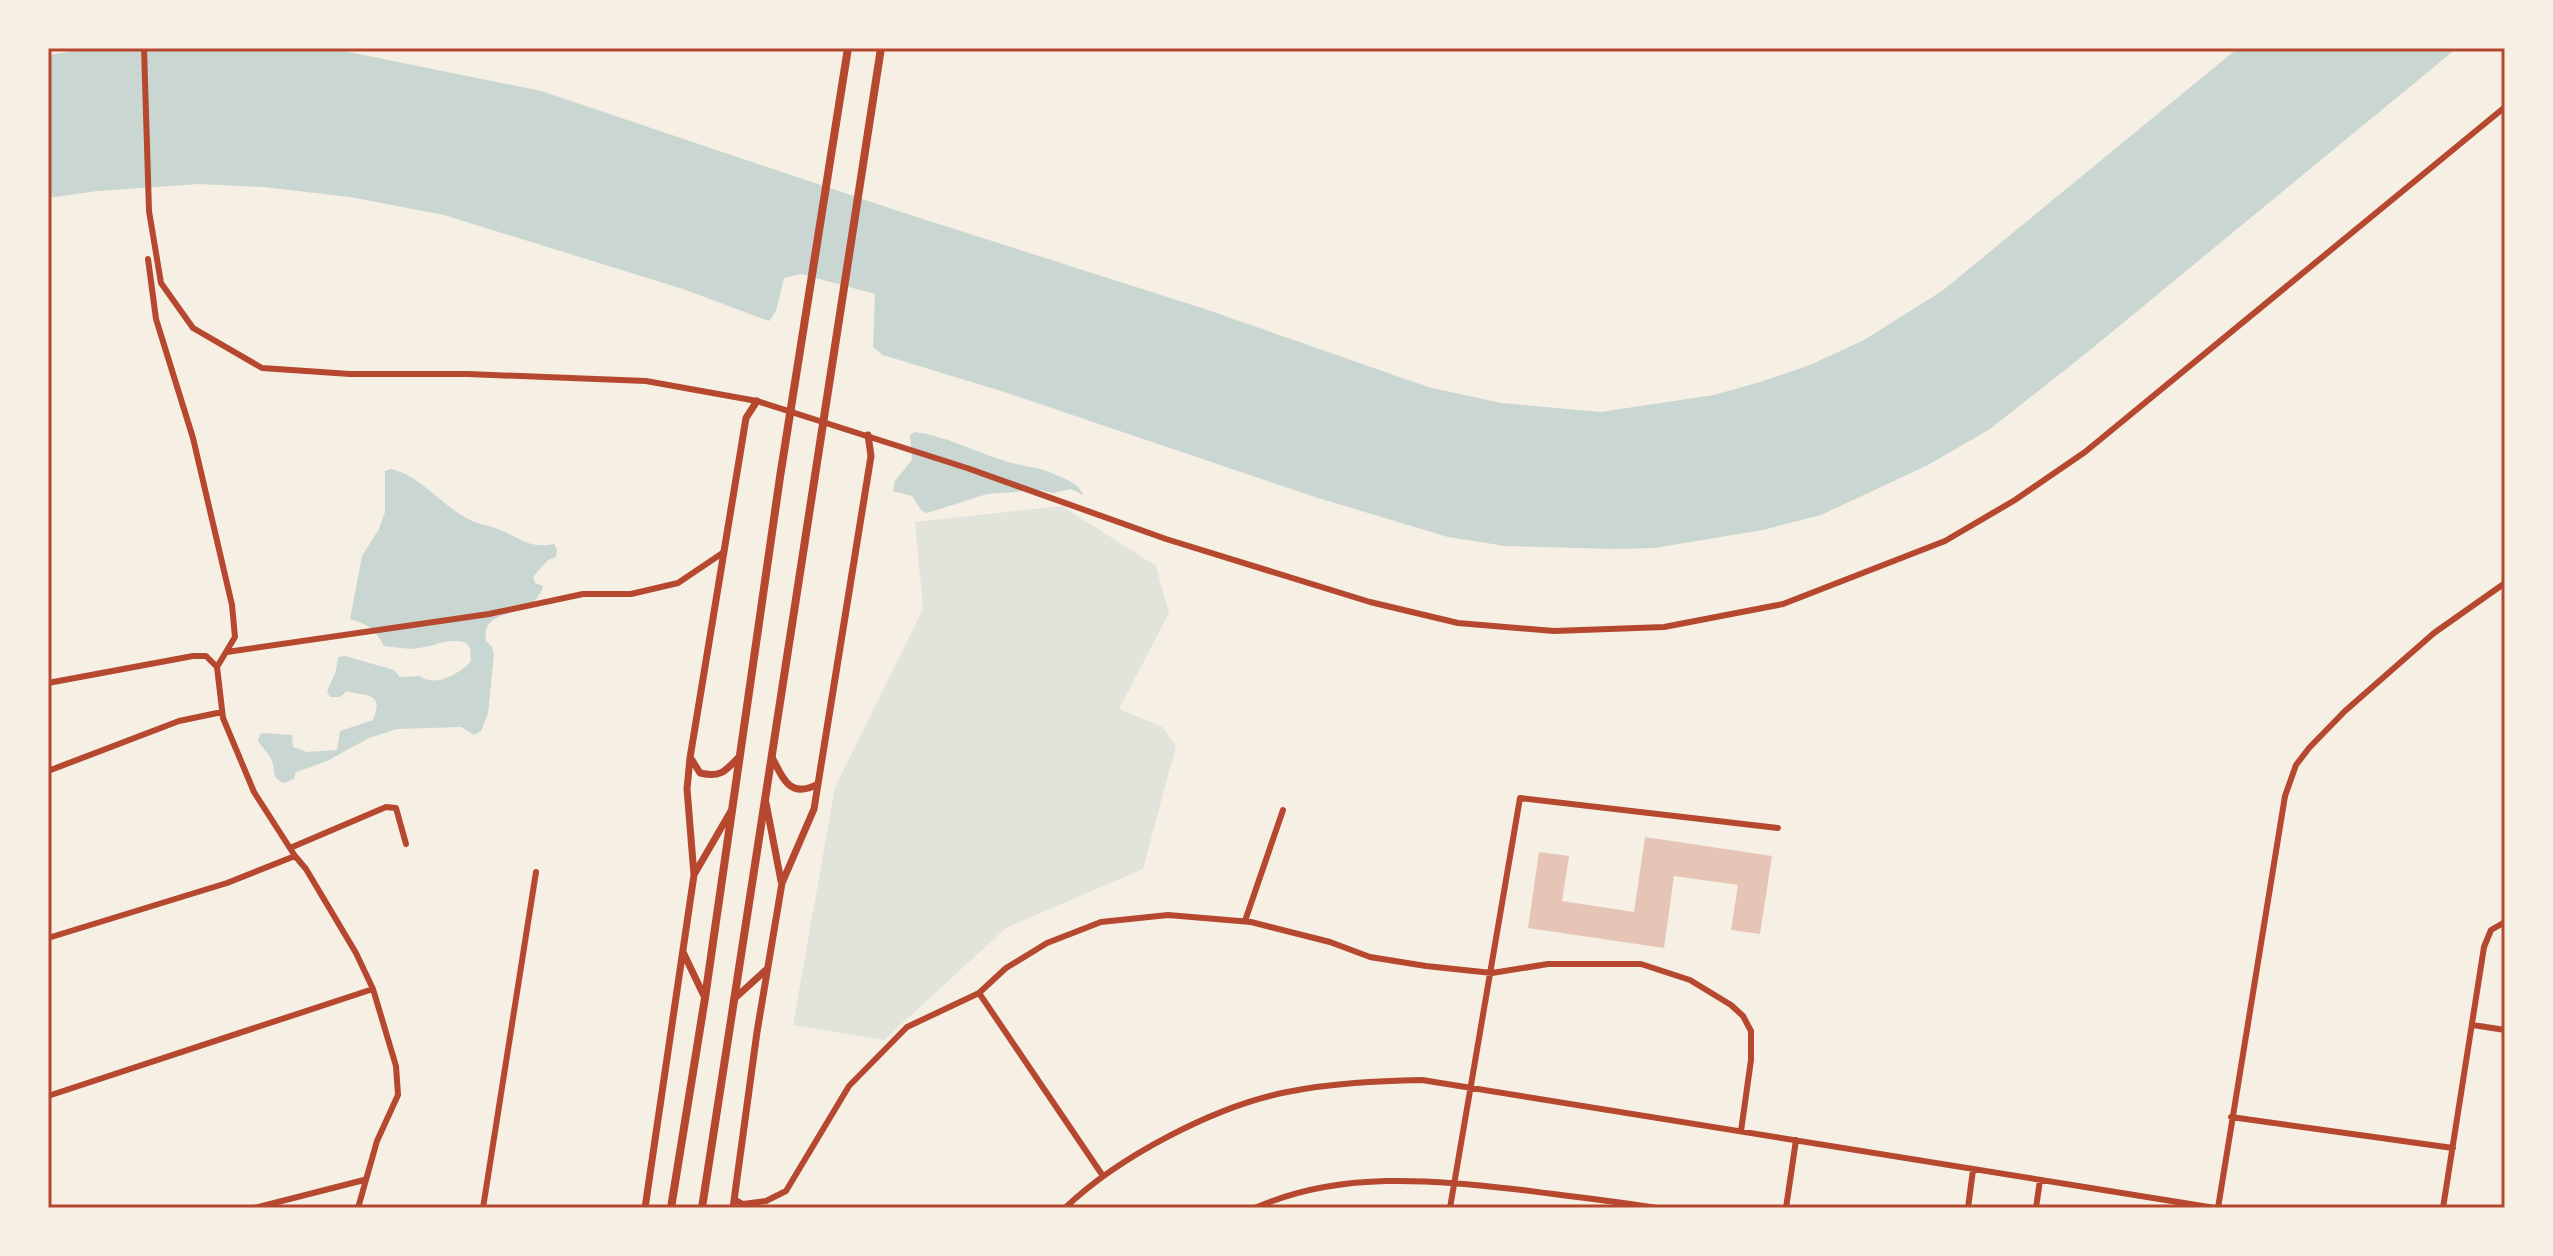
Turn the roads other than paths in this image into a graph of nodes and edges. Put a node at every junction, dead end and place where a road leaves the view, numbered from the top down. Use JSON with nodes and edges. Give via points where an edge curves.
{"nodes":[{"id":1,"x":144,"y":48,"type":"edge"},
{"id":2,"x":848,"y":48,"type":"edge"},
{"id":3,"x":881,"y":50,"type":"edge"},
{"id":4,"x":2505,"y":107,"type":"edge"},
{"id":5,"x":148,"y":259,"type":"dead end"},
{"id":6,"x":757,"y":401,"type":"junction"},
{"id":7,"x":868,"y":435,"type":"junction"},
{"id":8,"x":724,"y":551,"type":"junction"},
{"id":9,"x":2505,"y":583,"type":"edge"},
{"id":10,"x":227,"y":652,"type":"junction"},
{"id":11,"x":217,"y":667,"type":"junction"},
{"id":12,"x":48,"y":683,"type":"edge"},
{"id":13,"x":222,"y":712,"type":"junction"},
{"id":14,"x":739,"y":757,"type":"junction"},
{"id":15,"x":772,"y":757,"type":"junction"},
{"id":16,"x":690,"y":758,"type":"junction"},
{"id":17,"x":48,"y":771,"type":"edge"},
{"id":18,"x":818,"y":784,"type":"junction"},
{"id":19,"x":765,"y":801,"type":"junction"},
{"id":20,"x":733,"y":809,"type":"junction"},
{"id":21,"x":1283,"y":810,"type":"dead end"},
{"id":22,"x":1778,"y":828,"type":"dead end"},
{"id":23,"x":406,"y":844,"type":"dead end"},
{"id":24,"x":290,"y":848,"type":"junction"},
{"id":25,"x":295,"y":856,"type":"junction"},
{"id":26,"x":536,"y":872,"type":"dead end"},
{"id":27,"x":694,"y":875,"type":"junction"},
{"id":28,"x":782,"y":883,"type":"junction"},
{"id":29,"x":1245,"y":921,"type":"junction"},
{"id":30,"x":2505,"y":922,"type":"edge"},
{"id":31,"x":48,"y":938,"type":"edge"},
{"id":32,"x":682,"y":950,"type":"junction"},
{"id":33,"x":767,"y":969,"type":"junction"},
{"id":34,"x":1492,"y":973,"type":"junction"},
{"id":35,"x":373,"y":989,"type":"junction"},
{"id":36,"x":979,"y":993,"type":"junction"},
{"id":37,"x":705,"y":998,"type":"junction"},
{"id":38,"x":734,"y":999,"type":"junction"},
{"id":39,"x":2473,"y":1025,"type":"junction"},
{"id":40,"x":2505,"y":1030,"type":"edge"},
{"id":41,"x":1469,"y":1089,"type":"junction"},
{"id":42,"x":48,"y":1096,"type":"edge"},
{"id":43,"x":2231,"y":1117,"type":"junction"},
{"id":44,"x":1741,"y":1131,"type":"junction"},
{"id":45,"x":1796,"y":1140,"type":"junction"},
{"id":46,"x":2453,"y":1148,"type":"junction"},
{"id":47,"x":1973,"y":1170,"type":"junction"},
{"id":48,"x":1103,"y":1176,"type":"junction"},
{"id":49,"x":364,"y":1180,"type":"junction"},
{"id":50,"x":2040,"y":1180,"type":"junction"},
{"id":51,"x":1454,"y":1182,"type":"junction"},
{"id":52,"x":734,"y":1204,"type":"edge"},
{"id":53,"x":359,"y":1207,"type":"edge"},
{"id":54,"x":254,"y":1208,"type":"edge"},
{"id":55,"x":483,"y":1208,"type":"edge"},
{"id":56,"x":645,"y":1208,"type":"edge"},
{"id":57,"x":671,"y":1208,"type":"edge"},
{"id":58,"x":702,"y":1208,"type":"edge"},
{"id":59,"x":1065,"y":1208,"type":"edge"},
{"id":60,"x":1255,"y":1208,"type":"edge"},
{"id":61,"x":1450,"y":1208,"type":"edge"},
{"id":62,"x":1657,"y":1208,"type":"edge"},
{"id":63,"x":1786,"y":1208,"type":"edge"},
{"id":64,"x":1968,"y":1208,"type":"edge"},
{"id":65,"x":2036,"y":1208,"type":"edge"},
{"id":66,"x":2216,"y":1208,"type":"edge"},
{"id":67,"x":2443,"y":1208,"type":"edge"}],
"edges":[{"from":1,"to":6,"type":"street","via":[[148,201],[161,283],[193,328],[262,368],[646,381]]},
{"from":2,"to":14,"type":"main road"},
{"from":3,"to":15,"type":"main road"},
{"from":4,"to":7,"type":"street","via":[[2085,452],[1945,541],[1783,604],[1664,627],[1554,631],[1458,623],[1370,602],[1166,539]]},
{"from":5,"to":10,"type":"street","via":[[156,319],[193,438],[232,605],[235,637]]},
{"from":6,"to":7,"type":"street"},
{"from":6,"to":8,"type":"street","via":[[746,418]]},
{"from":7,"to":18,"type":"street","via":[[869,471]]},
{"from":8,"to":10,"type":"street","via":[[678,583],[631,594],[583,594],[489,614]]},
{"from":8,"to":16,"type":"street"},
{"from":9,"to":43,"type":"street","via":[[2399,662],[2296,765],[2285,796]]},
{"from":10,"to":11,"type":"street"},
{"from":11,"to":12,"type":"street","via":[[206,656],[193,656]]},
{"from":11,"to":13,"type":"street"},
{"from":13,"to":17,"type":"street","via":[[179,721]]},
{"from":13,"to":24,"type":"street","via":[[254,792]]},
{"from":14,"to":16,"type":"street","via":[[713,776],[700,773]]},
{"from":14,"to":20,"type":"main road"},
{"from":15,"to":18,"type":"street","via":[[785,782],[796,789]]},
{"from":15,"to":19,"type":"main road"},
{"from":16,"to":27,"type":"street","via":[[687,789]]},
{"from":18,"to":28,"type":"street","via":[[814,809]]},
{"from":19,"to":28,"type":"street"},
{"from":19,"to":38,"type":"main road"},
{"from":20,"to":27,"type":"street"},
{"from":20,"to":37,"type":"main road"},
{"from":21,"to":29,"type":"street"},
{"from":22,"to":34,"type":"street","via":[[1520,798]]},
{"from":23,"to":24,"type":"street","via":[[396,808],[386,807]]},
{"from":24,"to":25,"type":"street"},
{"from":25,"to":31,"type":"street","via":[[227,883]]},
{"from":25,"to":35,"type":"street"},
{"from":26,"to":55,"type":"street"},
{"from":27,"to":32,"type":"street"},
{"from":28,"to":33,"type":"street"},
{"from":29,"to":34,"type":"street","via":[[1370,957]]},
{"from":29,"to":36,"type":"street","via":[[1168,915],[1101,922],[1047,943],[1006,968]]},
{"from":30,"to":39,"type":"street","via":[[2491,930],[2484,947]]},
{"from":32,"to":37,"type":"street"},
{"from":32,"to":56,"type":"street"},
{"from":33,"to":38,"type":"street"},
{"from":33,"to":52,"type":"street"},
{"from":34,"to":41,"type":"street"},
{"from":34,"to":44,"type":"street","via":[[1548,964],[1641,964],[1690,980],[1731,1005],[1751,1031]]},
{"from":35,"to":42,"type":"street"},
{"from":35,"to":49,"type":"street","via":[[396,1066],[398,1095]]},
{"from":36,"to":48,"type":"street"},
{"from":36,"to":52,"type":"street","via":[[907,1027],[849,1086],[786,1191],[766,1201]]},
{"from":37,"to":57,"type":"main road"},
{"from":38,"to":58,"type":"main road"},
{"from":39,"to":40,"type":"street"},
{"from":39,"to":46,"type":"street"},
{"from":41,"to":44,"type":"street"},
{"from":41,"to":48,"type":"street","via":[[1409,1080],[1285,1092],[1211,1116]]},
{"from":41,"to":51,"type":"street"},
{"from":43,"to":46,"type":"street"},
{"from":43,"to":66,"type":"street"},
{"from":44,"to":45,"type":"street"},
{"from":45,"to":47,"type":"street"},
{"from":45,"to":63,"type":"street"},
{"from":46,"to":67,"type":"street"},
{"from":47,"to":50,"type":"street"},
{"from":47,"to":64,"type":"street"},
{"from":48,"to":59,"type":"street"},
{"from":49,"to":53,"type":"street"},
{"from":49,"to":54,"type":"street"},
{"from":50,"to":65,"type":"street"},
{"from":50,"to":66,"type":"street"},
{"from":51,"to":60,"type":"street","via":[[1389,1179],[1317,1187]]},
{"from":51,"to":61,"type":"street"},
{"from":51,"to":62,"type":"street"}]}
